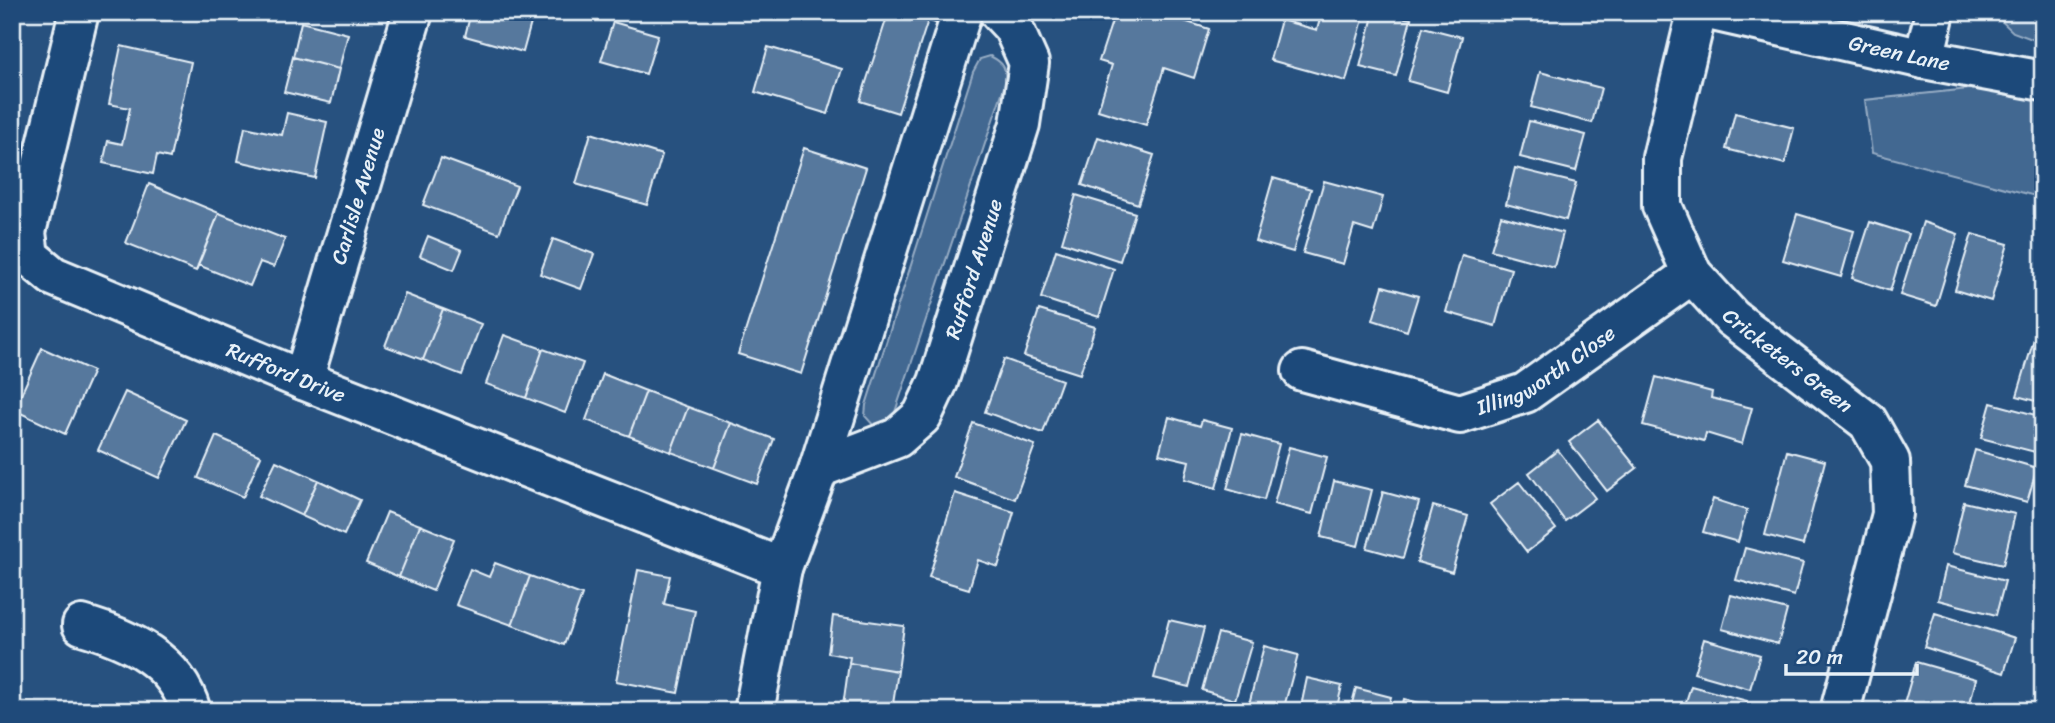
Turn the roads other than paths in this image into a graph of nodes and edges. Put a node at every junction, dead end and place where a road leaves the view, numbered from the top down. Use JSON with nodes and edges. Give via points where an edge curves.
{"nodes":[{"id":1,"x":79,"y":12,"type":"edge"},
{"id":2,"x":413,"y":12,"type":"edge"},
{"id":3,"x":962,"y":12,"type":"edge"},
{"id":4,"x":999,"y":12,"type":"edge"},
{"id":5,"x":1698,"y":12,"type":"edge"},
{"id":6,"x":1717,"y":12,"type":"edge"},
{"id":7,"x":1935,"y":12,"type":"edge"},
{"id":8,"x":1923,"y":60,"type":"junction"},
{"id":9,"x":2043,"y":81,"type":"edge"},
{"id":10,"x":1692,"y":274,"type":"junction"},
{"id":11,"x":1302,"y":371,"type":"dead end"},
{"id":12,"x":303,"y":380,"type":"junction"},
{"id":13,"x":819,"y":468,"type":"junction"},
{"id":14,"x":782,"y":568,"type":"junction"},
{"id":15,"x":82,"y":625,"type":"dead end"},
{"id":16,"x":191,"y":711,"type":"edge"},
{"id":17,"x":754,"y":711,"type":"edge"},
{"id":18,"x":1840,"y":711,"type":"edge"}],
"edges":[{"from":1,"to":12,"type":"main road","name":"Rufford Drive","via":[[26,232],[29,256],[53,275]]},
{"from":2,"to":12,"type":"main road","name":"Carlisle Avenue"},
{"from":3,"to":13,"type":"main road"},
{"from":4,"to":13,"type":"main road","name":"Rufford Avenue","via":[[1013,27],[1029,63],[1020,124],[938,382],[922,416],[897,438]]},
{"from":5,"to":10,"type":"main road","name":"Cricketers Green","via":[[1662,159],[1662,206]]},
{"from":6,"to":8,"type":"main road","name":"Green Lane"},
{"from":7,"to":8,"type":"main road"},
{"from":8,"to":9,"type":"main road","name":"Green Lane"},
{"from":10,"to":11,"type":"main road","name":"Illingworth Close","via":[[1525,393],[1460,414]]},
{"from":10,"to":18,"type":"main road","name":"Cricketers Green","via":[[1732,318],[1868,422],[1890,461],[1892,514]]},
{"from":12,"to":14,"type":"main road","name":"Rufford Drive"},
{"from":13,"to":14,"type":"main road"},
{"from":14,"to":17,"type":"main road"},
{"from":15,"to":16,"type":"main road","via":[[144,649],[171,671]]}]}
